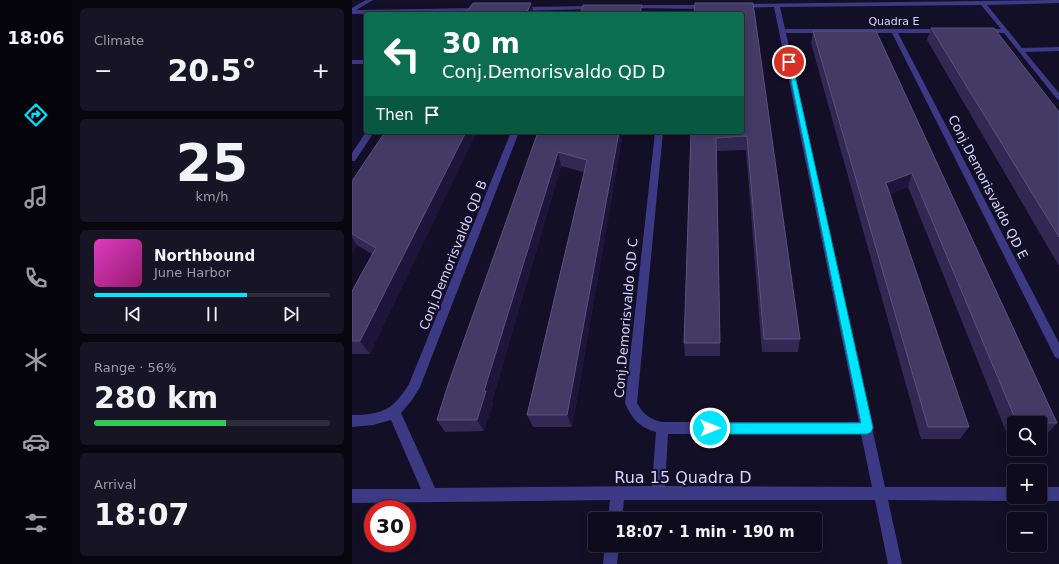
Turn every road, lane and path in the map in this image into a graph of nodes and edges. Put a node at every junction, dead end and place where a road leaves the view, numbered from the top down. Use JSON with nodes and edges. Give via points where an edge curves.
{"nodes":[{"id":1,"x":370,"y":0,"type":"edge"},
{"id":2,"x":1059,"y":1,"type":"edge"},
{"id":3,"x":352,"y":4,"type":"edge"},
{"id":4,"x":983,"y":4,"type":"junction"},
{"id":5,"x":360,"y":5,"type":"junction"},
{"id":6,"x":717,"y":6,"type":"edge"},
{"id":7,"x":732,"y":6,"type":"edge"},
{"id":8,"x":777,"y":6,"type":"junction"},
{"id":9,"x":625,"y":7,"type":"edge"},
{"id":10,"x":671,"y":7,"type":"junction"},
{"id":11,"x":602,"y":8,"type":"edge"},
{"id":12,"x":510,"y":9,"type":"edge"},
{"id":13,"x":487,"y":10,"type":"edge"},
{"id":14,"x":352,"y":11,"type":"edge"},
{"id":15,"x":562,"y":11,"type":"edge"},
{"id":16,"x":455,"y":12,"type":"edge"},
{"id":17,"x":671,"y":12,"type":"edge"},
{"id":18,"x":783,"y":31,"type":"junction"},
{"id":19,"x":894,"y":31,"type":"junction"},
{"id":20,"x":950,"y":31,"type":"edge"},
{"id":21,"x":973,"y":31,"type":"edge"},
{"id":22,"x":1005,"y":31,"type":"junction"},
{"id":23,"x":1059,"y":49,"type":"edge"},
{"id":24,"x":1020,"y":50,"type":"junction"},
{"id":25,"x":352,"y":62,"type":"edge"},
{"id":26,"x":364,"y":62,"type":"edge"},
{"id":27,"x":1059,"y":98,"type":"edge"},
{"id":28,"x":369,"y":134,"type":"edge"},
{"id":29,"x":514,"y":134,"type":"edge"},
{"id":30,"x":658,"y":134,"type":"edge"},
{"id":31,"x":352,"y":159,"type":"edge"},
{"id":32,"x":1059,"y":354,"type":"edge"},
{"id":33,"x":394,"y":412,"type":"junction"},
{"id":34,"x":352,"y":421,"type":"edge"},
{"id":35,"x":662,"y":428,"type":"junction"},
{"id":36,"x":867,"y":428,"type":"junction"},
{"id":37,"x":618,"y":493,"type":"junction"},
{"id":38,"x":658,"y":493,"type":"junction"},
{"id":39,"x":881,"y":494,"type":"junction"},
{"id":40,"x":1007,"y":494,"type":"edge"},
{"id":41,"x":1047,"y":494,"type":"edge"},
{"id":42,"x":1059,"y":494,"type":"edge"},
{"id":43,"x":431,"y":495,"type":"junction"},
{"id":44,"x":352,"y":496,"type":"edge"},
{"id":45,"x":616,"y":512,"type":"edge"},
{"id":46,"x":611,"y":552,"type":"edge"},
{"id":47,"x":610,"y":564,"type":"edge"},
{"id":48,"x":895,"y":564,"type":"edge"}],
"edges":[{"from":1,"to":5,"type":"street"},
{"from":2,"to":4,"type":"street"},
{"from":3,"to":5,"type":"street"},
{"from":4,"to":8,"type":"street"},
{"from":4,"to":22,"type":"street"},
{"from":5,"to":14,"type":"street"},
{"from":6,"to":10,"type":"street"},
{"from":7,"to":8,"type":"street"},
{"from":8,"to":18,"type":"street"},
{"from":9,"to":10,"type":"street"},
{"from":10,"to":17,"type":"street"},
{"from":11,"to":15,"type":"street"},
{"from":12,"to":15,"type":"street"},
{"from":13,"to":16,"type":"street"},
{"from":14,"to":16,"type":"street"},
{"from":18,"to":19,"type":"street","name":"Quadra E"},
{"from":18,"to":36,"type":"street"},
{"from":19,"to":20,"type":"street","name":"Quadra E"},
{"from":19,"to":32,"type":"street","name":"Conj.Demorisvaldo QD E"},
{"from":21,"to":22,"type":"street"},
{"from":22,"to":24,"type":"street"},
{"from":23,"to":24,"type":"street"},
{"from":24,"to":27,"type":"street"},
{"from":25,"to":26,"type":"street"},
{"from":28,"to":31,"type":"street"},
{"from":29,"to":33,"type":"street","name":"Conj.Demorisvaldo QD B","via":[[414,387],[405,403]]},
{"from":30,"to":35,"type":"street","name":"Conj.Demorisvaldo QD C","via":[[631,404],[636,416],[647,424]]},
{"from":33,"to":34,"type":"street","via":[[380,419]]},
{"from":33,"to":43,"type":"street"},
{"from":35,"to":36,"type":"street","name":"Conj.Demorisvaldo QD C"},
{"from":35,"to":38,"type":"street"},
{"from":36,"to":39,"type":"street"},
{"from":37,"to":38,"type":"street","name":"Rua 15 Quadra D"},
{"from":37,"to":43,"type":"street","name":"Rua 15 Quadra D"},
{"from":37,"to":45,"type":"street"},
{"from":38,"to":39,"type":"street","name":"Rua 15 Quadra D"},
{"from":39,"to":40,"type":"street","name":"Rua 15 Quadra D"},
{"from":39,"to":48,"type":"street"},
{"from":41,"to":42,"type":"street"},
{"from":43,"to":44,"type":"street","name":"Rua 15 Quadra D"},
{"from":46,"to":47,"type":"street"}]}
